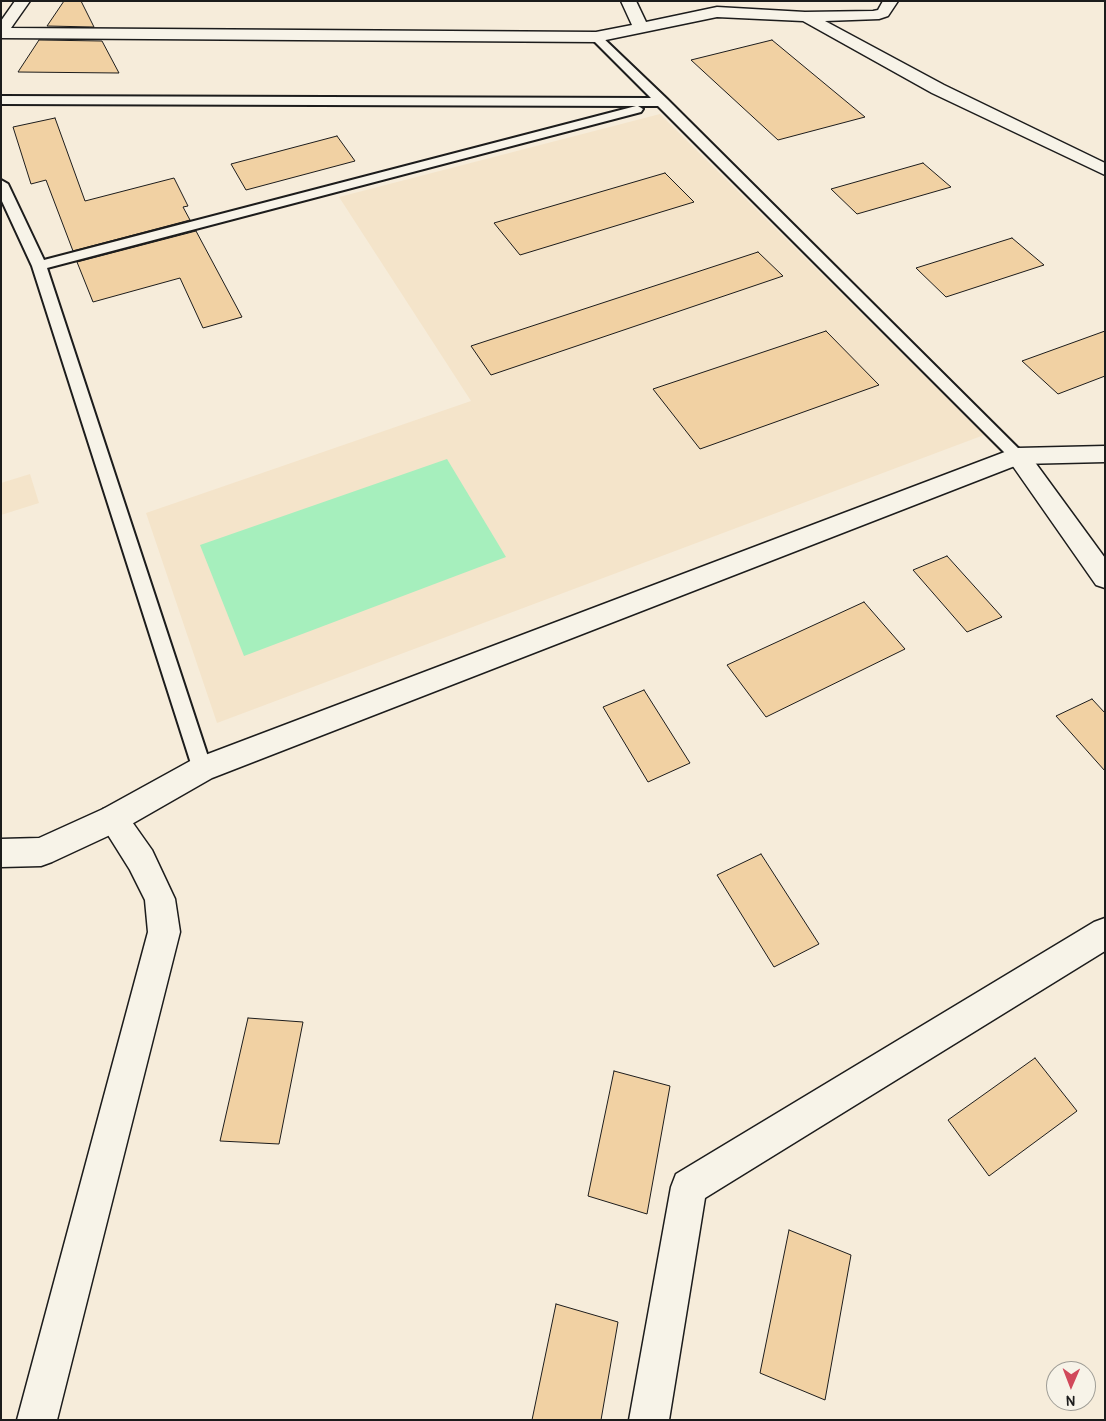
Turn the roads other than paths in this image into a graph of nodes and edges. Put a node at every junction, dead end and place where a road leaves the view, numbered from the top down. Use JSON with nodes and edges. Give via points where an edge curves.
{"nodes":[{"id":1,"x":23,"y":1,"type":"edge"},
{"id":2,"x":628,"y":1,"type":"edge"},
{"id":3,"x":891,"y":1,"type":"edge"},
{"id":4,"x":805,"y":17,"type":"junction"},
{"id":5,"x":641,"y":27,"type":"junction"},
{"id":6,"x":1,"y":32,"type":"edge"},
{"id":7,"x":596,"y":37,"type":"junction"},
{"id":8,"x":1,"y":100,"type":"edge"},
{"id":9,"x":663,"y":102,"type":"junction"},
{"id":10,"x":1105,"y":170,"type":"edge"},
{"id":11,"x":1,"y":184,"type":"edge"},
{"id":12,"x":38,"y":266,"type":"junction"},
{"id":13,"x":1105,"y":454,"type":"edge"},
{"id":14,"x":1018,"y":456,"type":"junction"},
{"id":15,"x":1105,"y":578,"type":"edge"},
{"id":16,"x":202,"y":769,"type":"junction"},
{"id":17,"x":114,"y":819,"type":"junction"},
{"id":18,"x":1,"y":853,"type":"edge"},
{"id":19,"x":1105,"y":933,"type":"edge"},
{"id":20,"x":36,"y":1420,"type":"edge"},
{"id":21,"x":649,"y":1420,"type":"edge"}],
"edges":[{"from":1,"to":6,"type":"street"},
{"from":2,"to":5,"type":"street"},
{"from":3,"to":4,"type":"street","via":[[883,13],[874,16]]},
{"from":4,"to":5,"type":"street","via":[[717,12]]},
{"from":4,"to":10,"type":"street","via":[[938,89]]},
{"from":5,"to":7,"type":"street"},
{"from":6,"to":7,"type":"street"},
{"from":7,"to":9,"type":"lane"},
{"from":8,"to":9,"type":"lane"},
{"from":9,"to":12,"type":"lane"},
{"from":9,"to":14,"type":"lane"},
{"from":11,"to":12,"type":"lane"},
{"from":12,"to":16,"type":"lane"},
{"from":13,"to":14,"type":"street"},
{"from":14,"to":15,"type":"street"},
{"from":14,"to":16,"type":"street"},
{"from":16,"to":17,"type":"street"},
{"from":17,"to":18,"type":"street","via":[[41,852]]},
{"from":17,"to":20,"type":"street","via":[[141,860],[160,899],[164,932]]},
{"from":19,"to":21,"type":"street","via":[[689,1187]]}]}
